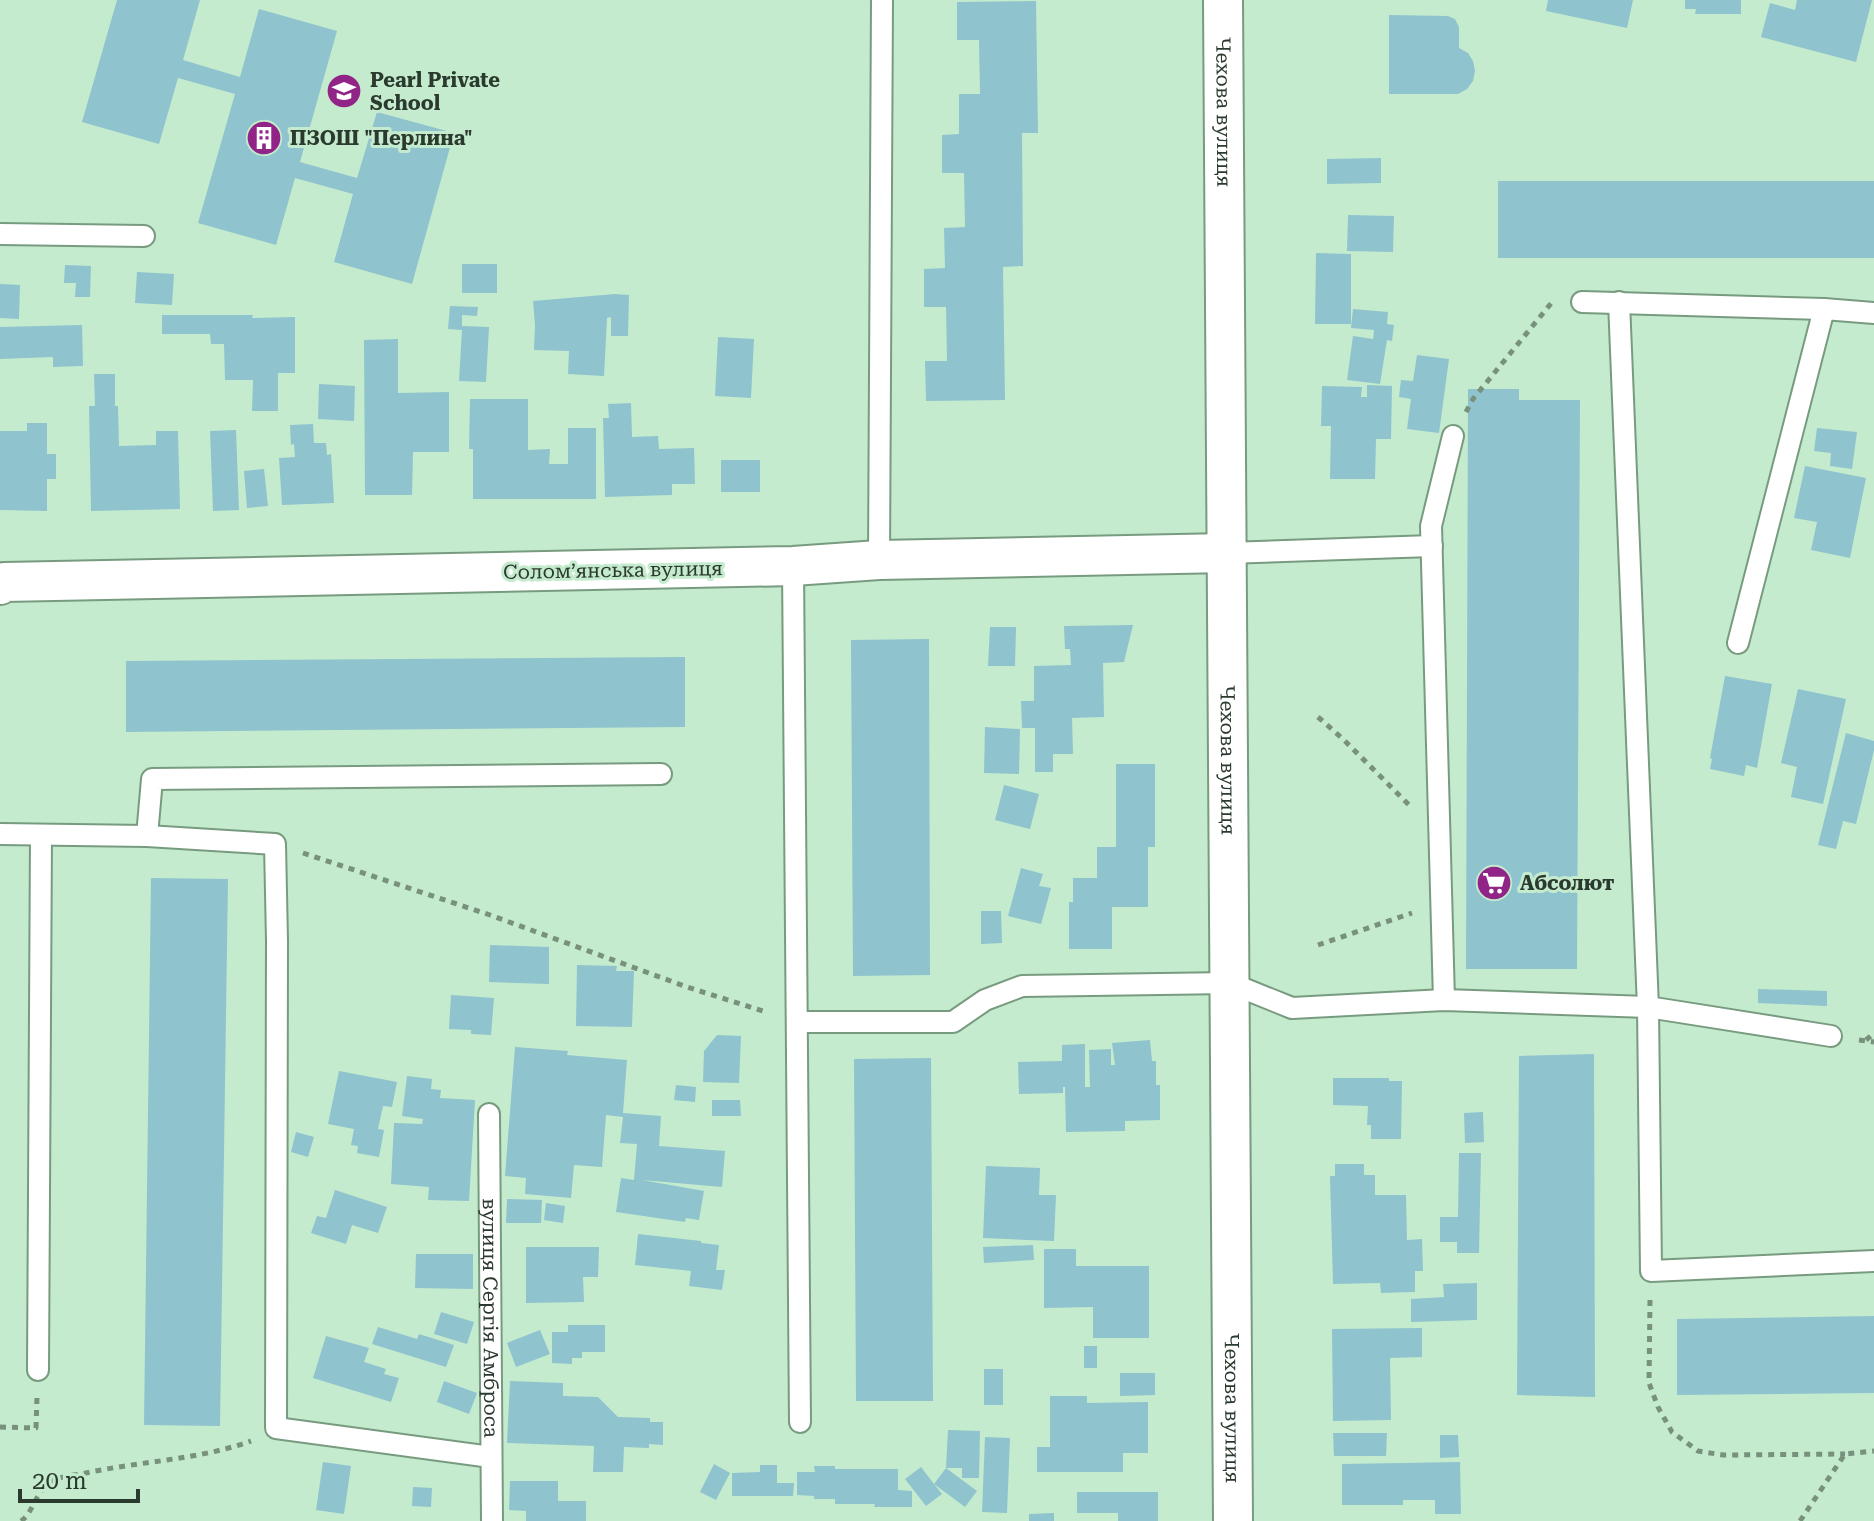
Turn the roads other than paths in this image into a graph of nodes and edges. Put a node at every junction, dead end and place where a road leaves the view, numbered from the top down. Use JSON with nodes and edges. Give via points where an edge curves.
{"nodes":[{"id":1,"x":882,"y":0,"type":"edge"},
{"id":2,"x":1223,"y":0,"type":"edge"},
{"id":3,"x":0,"y":234,"type":"edge"},
{"id":4,"x":144,"y":236,"type":"dead end"},
{"id":5,"x":1582,"y":302,"type":"road end"},
{"id":6,"x":1619,"y":302,"type":"junction"},
{"id":7,"x":1824,"y":309,"type":"junction"},
{"id":8,"x":1874,"y":313,"type":"edge"},
{"id":9,"x":1453,"y":436,"type":"road end"},
{"id":10,"x":1432,"y":546,"type":"junction"},
{"id":11,"x":1227,"y":553,"type":"junction"},
{"id":12,"x":879,"y":560,"type":"junction"},
{"id":13,"x":793,"y":566,"type":"junction"},
{"id":14,"x":0,"y":585,"type":"edge"},
{"id":15,"x":1738,"y":643,"type":"dead end"},
{"id":16,"x":661,"y":774,"type":"dead end"},
{"id":17,"x":0,"y":834,"type":"edge"},
{"id":18,"x":41,"y":835,"type":"junction"},
{"id":19,"x":147,"y":836,"type":"junction"},
{"id":20,"x":1230,"y":983,"type":"junction"},
{"id":21,"x":1444,"y":1000,"type":"junction"},
{"id":22,"x":1648,"y":1007,"type":"junction"},
{"id":23,"x":798,"y":1022,"type":"junction"},
{"id":24,"x":1831,"y":1036,"type":"dead end"},
{"id":25,"x":489,"y":1114,"type":"dead end"},
{"id":26,"x":1874,"y":1261,"type":"edge"},
{"id":27,"x":38,"y":1370,"type":"road end"},
{"id":28,"x":800,"y":1422,"type":"dead end"},
{"id":29,"x":491,"y":1457,"type":"junction"},
{"id":30,"x":492,"y":1521,"type":"edge"},
{"id":31,"x":1233,"y":1521,"type":"edge"}],
"edges":[{"from":1,"to":12,"type":"lane"},
{"from":2,"to":11,"type":"street","name":"Чехова вулиця"},
{"from":3,"to":4,"type":"lane"},
{"from":5,"to":6,"type":"lane"},
{"from":6,"to":7,"type":"lane"},
{"from":6,"to":22,"type":"lane"},
{"from":7,"to":8,"type":"lane"},
{"from":7,"to":15,"type":"lane"},
{"from":9,"to":10,"type":"lane","via":[[1431,526]]},
{"from":10,"to":11,"type":"lane"},
{"from":10,"to":21,"type":"lane"},
{"from":11,"to":12,"type":"street","name":"Соломʼянська вулиця"},
{"from":11,"to":20,"type":"street","name":"Чехова вулиця"},
{"from":12,"to":13,"type":"street","name":"Соломʼянська вулиця"},
{"from":13,"to":14,"type":"street","name":"Соломʼянська вулиця"},
{"from":13,"to":23,"type":"lane"},
{"from":16,"to":19,"type":"lane","via":[[152,779]]},
{"from":17,"to":18,"type":"lane"},
{"from":18,"to":19,"type":"lane"},
{"from":18,"to":27,"type":"lane"},
{"from":19,"to":29,"type":"lane","via":[[275,844],[276,1428]]},
{"from":20,"to":21,"type":"lane","via":[[1292,1008]]},
{"from":20,"to":23,"type":"lane","via":[[1022,986],[985,1000],[953,1022]]},
{"from":20,"to":31,"type":"street","name":"Чехова вулиця"},
{"from":21,"to":22,"type":"lane"},
{"from":22,"to":24,"type":"lane"},
{"from":22,"to":26,"type":"lane","via":[[1651,1271]]},
{"from":23,"to":28,"type":"lane"},
{"from":25,"to":29,"type":"lane","name":"вулиця Сергія Амброса"},
{"from":29,"to":30,"type":"lane","name":"вулиця Сергія Амброса"}]}
